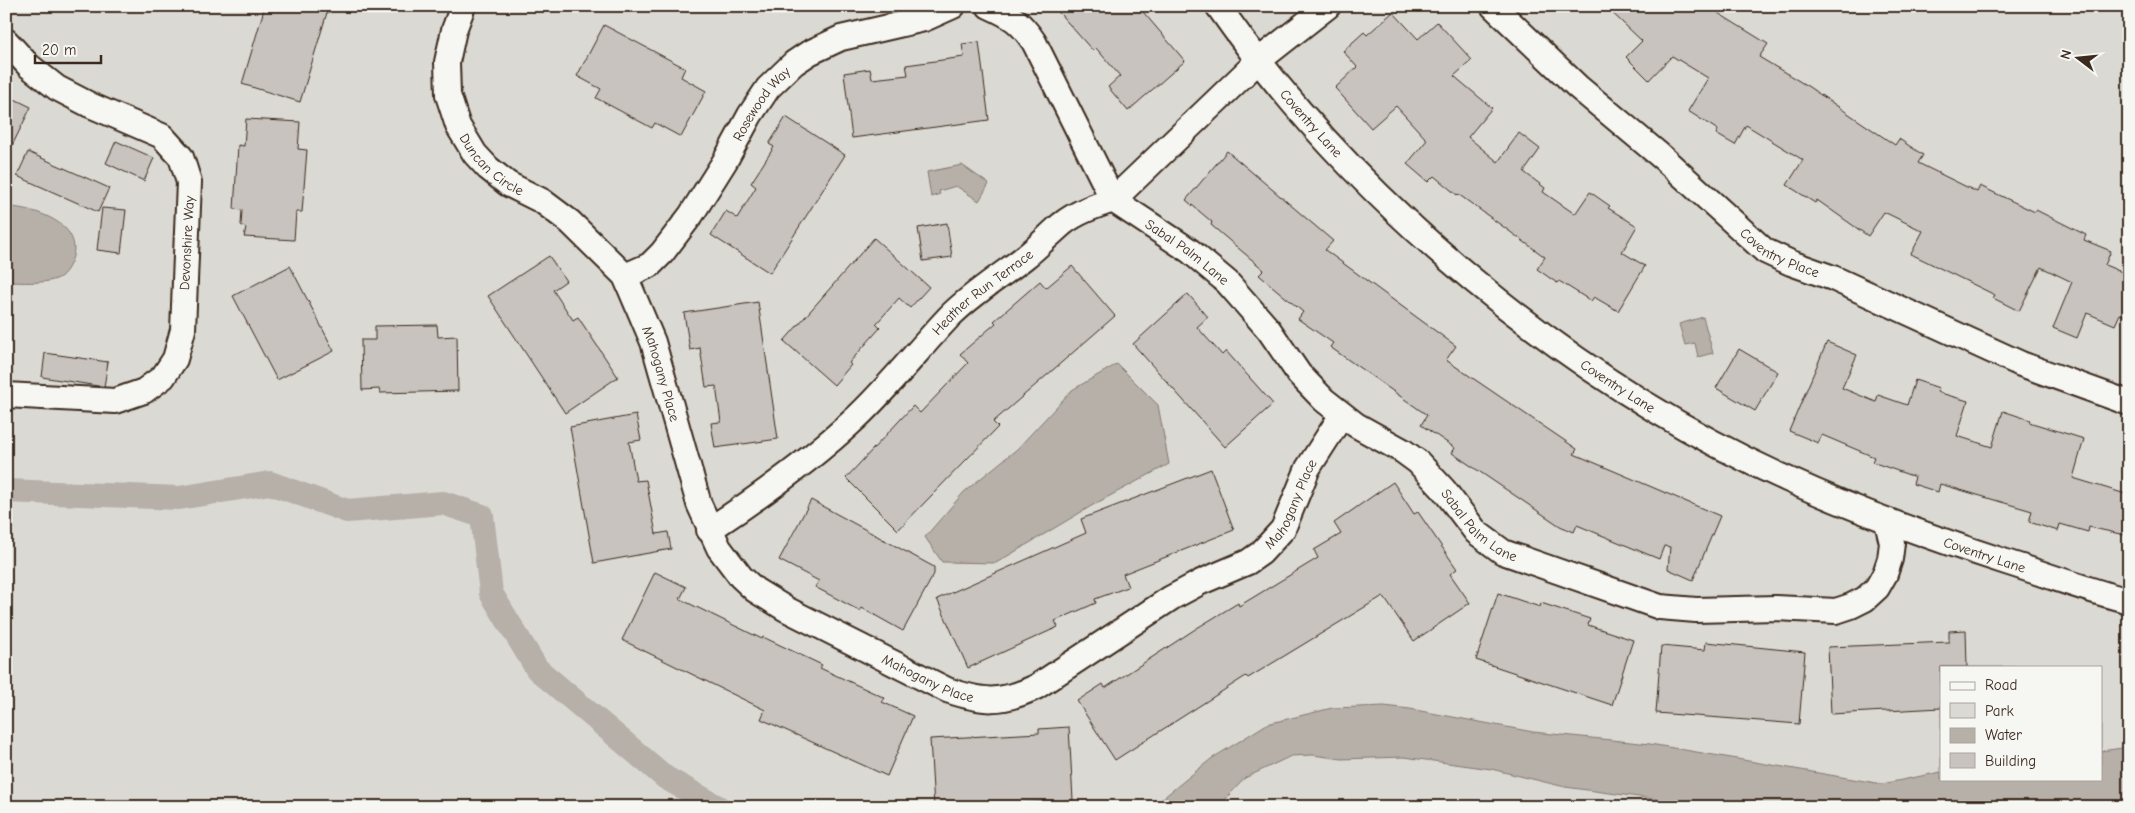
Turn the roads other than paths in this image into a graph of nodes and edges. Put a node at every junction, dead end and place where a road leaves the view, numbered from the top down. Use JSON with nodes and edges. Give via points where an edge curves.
{"nodes":[{"id":1,"x":463,"y":6,"type":"edge"},
{"id":2,"x":953,"y":6,"type":"edge"},
{"id":3,"x":989,"y":6,"type":"edge"},
{"id":4,"x":1218,"y":6,"type":"edge"},
{"id":5,"x":1328,"y":6,"type":"edge"},
{"id":6,"x":1493,"y":6,"type":"edge"},
{"id":7,"x":6,"y":41,"type":"edge"},
{"id":8,"x":1258,"y":61,"type":"junction"},
{"id":9,"x":1113,"y":200,"type":"junction"},
{"id":10,"x":625,"y":276,"type":"junction"},
{"id":11,"x":6,"y":396,"type":"edge"},
{"id":12,"x":2129,"y":403,"type":"edge"},
{"id":13,"x":1342,"y":414,"type":"junction"},
{"id":14,"x":1886,"y":522,"type":"junction"},
{"id":15,"x":709,"y":530,"type":"junction"},
{"id":16,"x":2129,"y":600,"type":"edge"}],
"edges":[{"from":1,"to":10,"type":"street","name":"Duncan Circle","via":[[449,46],[447,79],[452,111],[466,141],[488,168],[570,222]]},
{"from":2,"to":10,"type":"street","name":"Rosewood Way","via":[[924,19],[841,38],[794,63],[768,88],[716,176],[662,254],[650,265]]},
{"from":3,"to":9,"type":"street","via":[[1012,17],[1034,42]]},
{"from":4,"to":8,"type":"street","name":"Coventry Lane"},
{"from":5,"to":8,"type":"street"},
{"from":6,"to":12,"type":"street","name":"Coventry Place","via":[[1578,86],[1765,251],[1833,278],[2021,364]]},
{"from":7,"to":11,"type":"street","name":"Devonshire Way","via":[[29,66],[57,88],[162,136],[181,157],[189,182],[183,330],[175,359],[163,377],[144,391],[115,401]]},
{"from":8,"to":9,"type":"street","name":"Heather Run Terrace"},
{"from":8,"to":14,"type":"street","name":"Coventry Lane","via":[[1358,175],[1422,236],[1488,293],[1558,346],[1631,395],[1707,439],[1785,478]]},
{"from":9,"to":13,"type":"street","name":"Sabal Palm Lane","via":[[1190,251],[1226,282],[1264,324],[1299,374]]},
{"from":9,"to":15,"type":"street","name":"Heather Run Terrace","via":[[1091,207],[1063,223],[1027,256],[972,296],[856,418],[805,462]]},
{"from":10,"to":15,"type":"street","name":"Mahogany Place","via":[[653,342]]},
{"from":13,"to":14,"type":"street","name":"Sabal Palm Lane","via":[[1418,462],[1476,532],[1503,552],[1660,607],[1836,611],[1851,606],[1877,588],[1885,574],[1892,543]]},
{"from":13,"to":15,"type":"street","name":"Mahogany Place","via":[[1308,468],[1283,529],[1261,553],[1171,598],[1036,687],[1005,699],[973,699],[947,690],[786,610],[755,590],[742,577]]},
{"from":14,"to":16,"type":"street","name":"Coventry Lane"}]}
